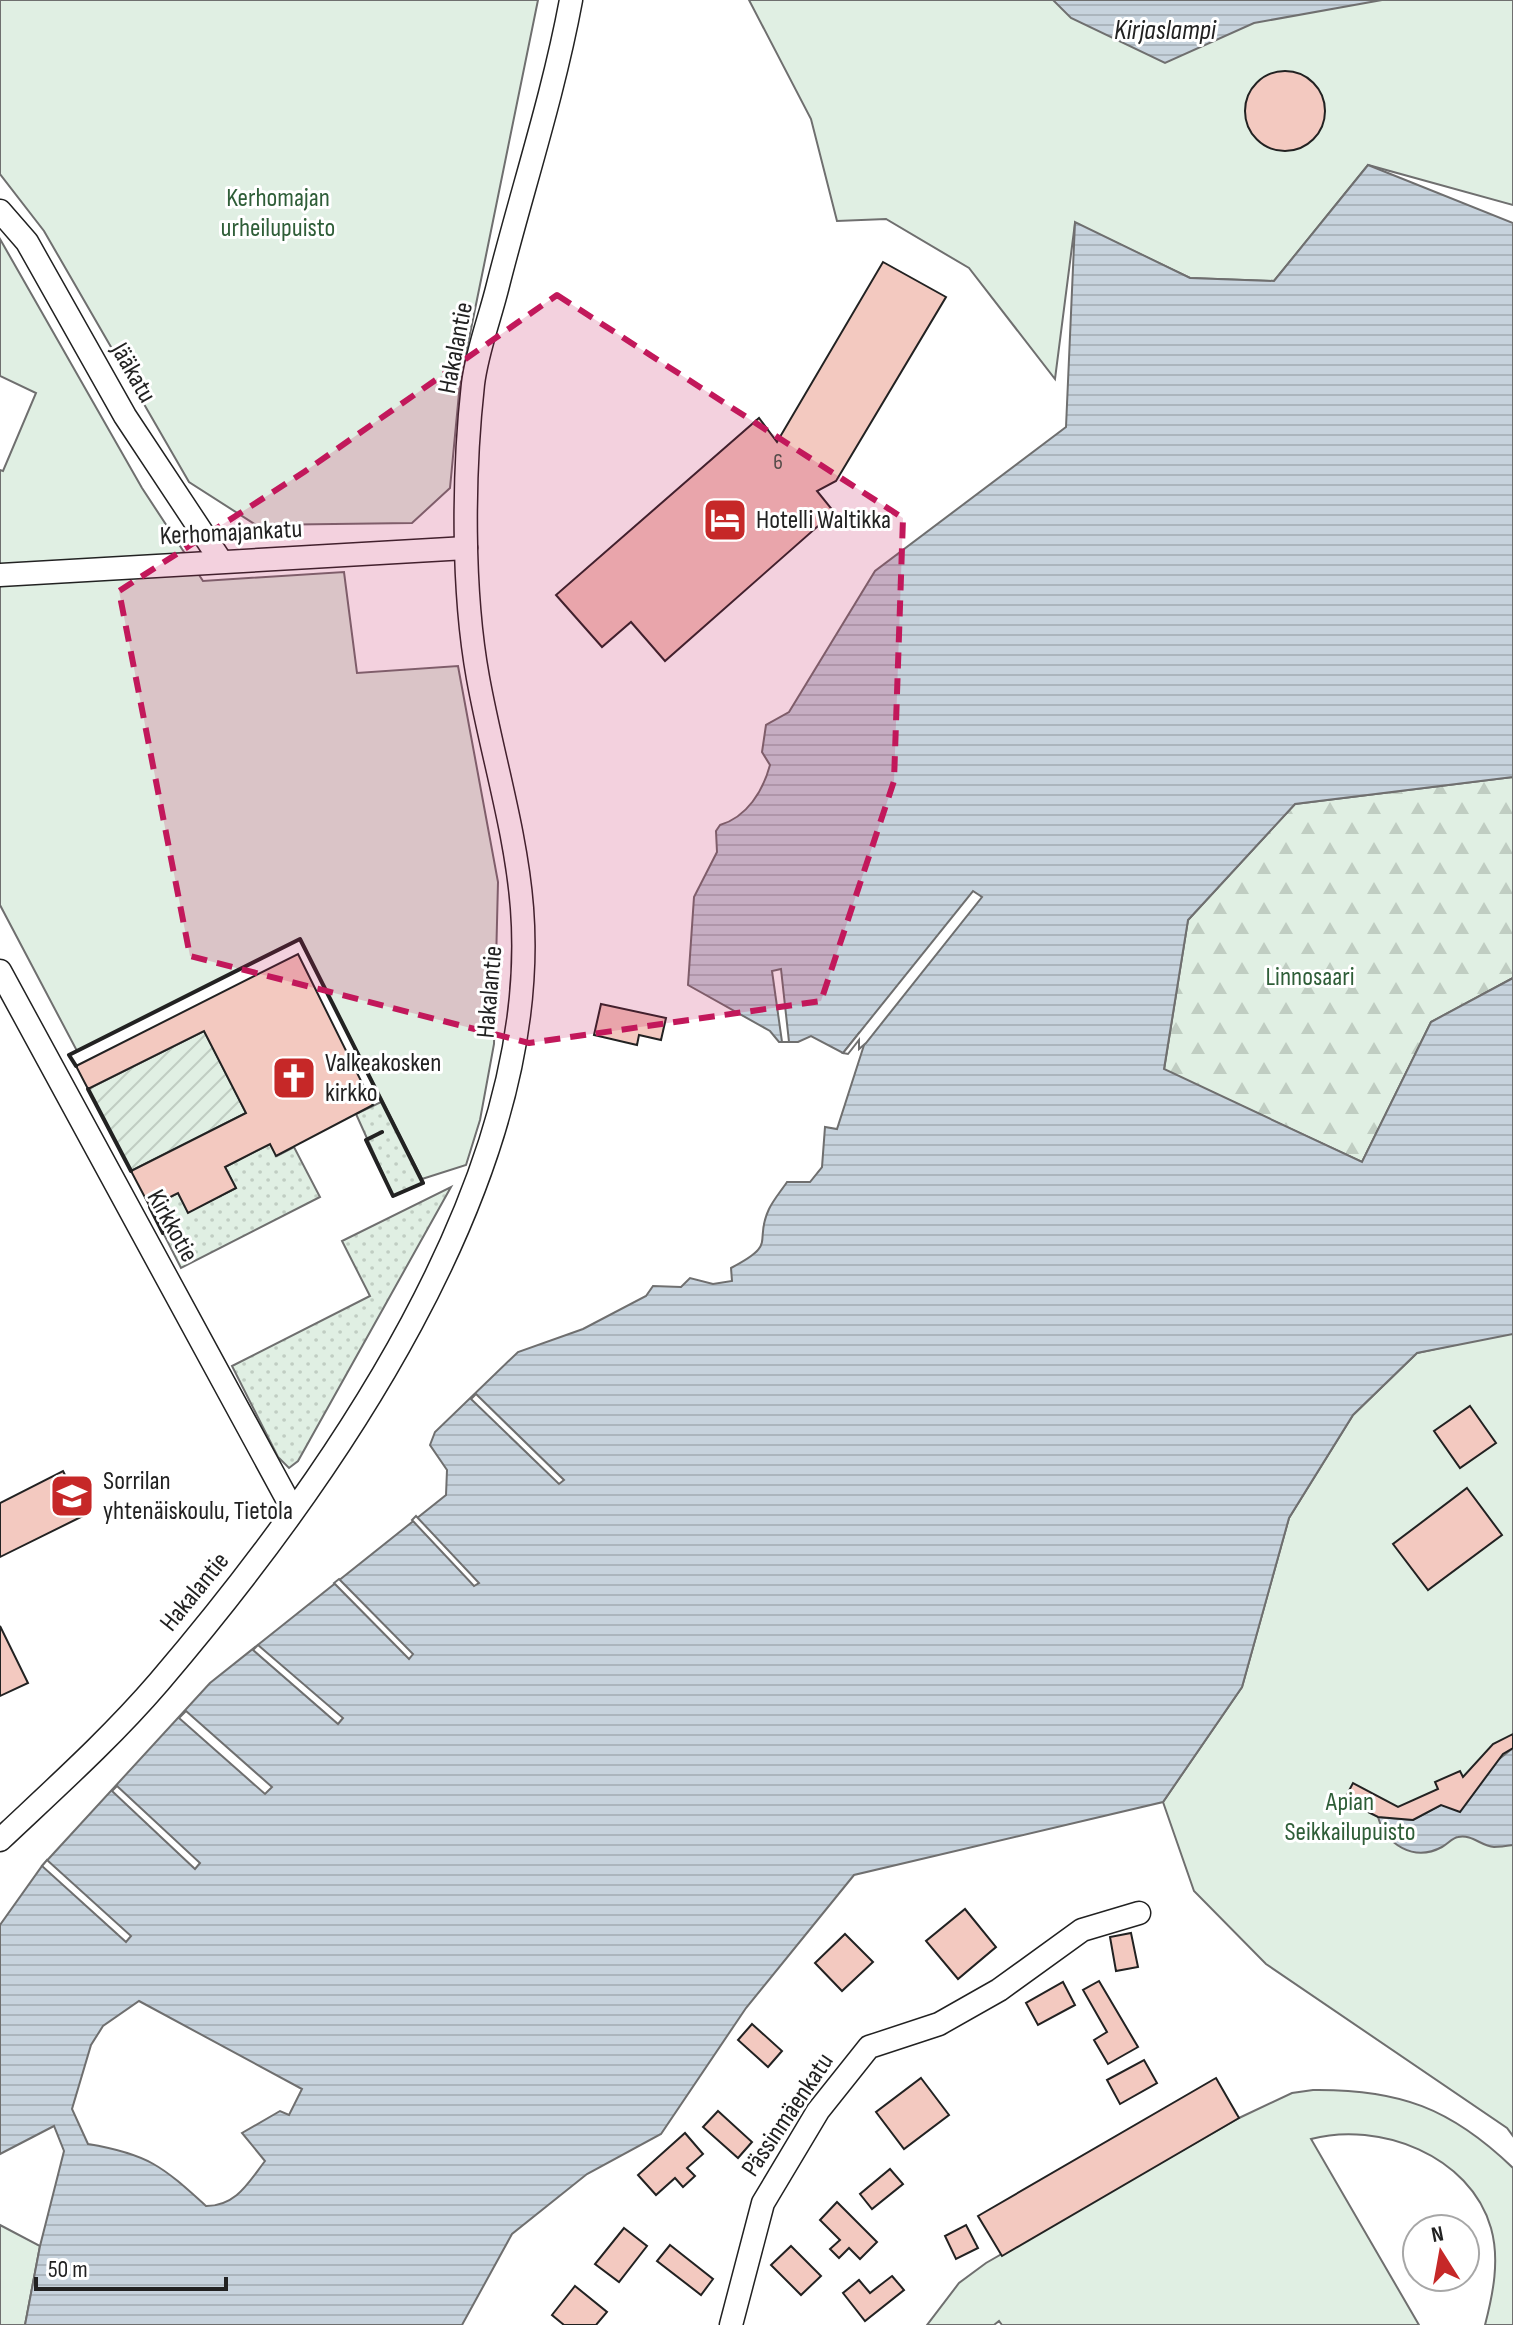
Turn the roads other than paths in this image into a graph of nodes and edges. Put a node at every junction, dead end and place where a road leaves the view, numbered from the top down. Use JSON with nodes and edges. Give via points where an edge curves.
{"nodes":[{"id":1,"x":571,"y":0,"type":"edge"},
{"id":2,"x":0,"y":211,"type":"edge"},
{"id":3,"x":466,"y":548,"type":"junction"},
{"id":4,"x":221,"y":561,"type":"junction"},
{"id":5,"x":0,"y":575,"type":"edge"},
{"id":6,"x":2,"y":980,"type":"edge"},
{"id":7,"x":293,"y":1510,"type":"junction"},
{"id":8,"x":0,"y":1840,"type":"edge"},
{"id":9,"x":1139,"y":1913,"type":"dead end"},
{"id":10,"x":731,"y":2325,"type":"edge"}],
"edges":[{"from":1,"to":3,"type":"street","name":"Hakalantie","via":[[559,65],[473,381]]},
{"from":2,"to":4,"type":"street","name":"Jääkatu","via":[[27,242],[125,416]]},
{"from":3,"to":4,"type":"street","name":"Kerhomajankatu"},
{"from":3,"to":7,"type":"street","name":"Hakalantie","via":[[477,675],[522,906],[523,962],[510,1072],[478,1179],[446,1256],[383,1375]]},
{"from":4,"to":5,"type":"street","name":"Kerhomajankatu"},
{"from":6,"to":7,"type":"street","name":"Kirkkotie"},
{"from":7,"to":8,"type":"street","name":"Hakalantie","via":[[156,1686]]},
{"from":9,"to":10,"type":"street","name":"Pässinmäenkatu","via":[[1082,1930],[999,1990],[939,2024],[869,2047],[818,2111],[763,2203]]}]}
